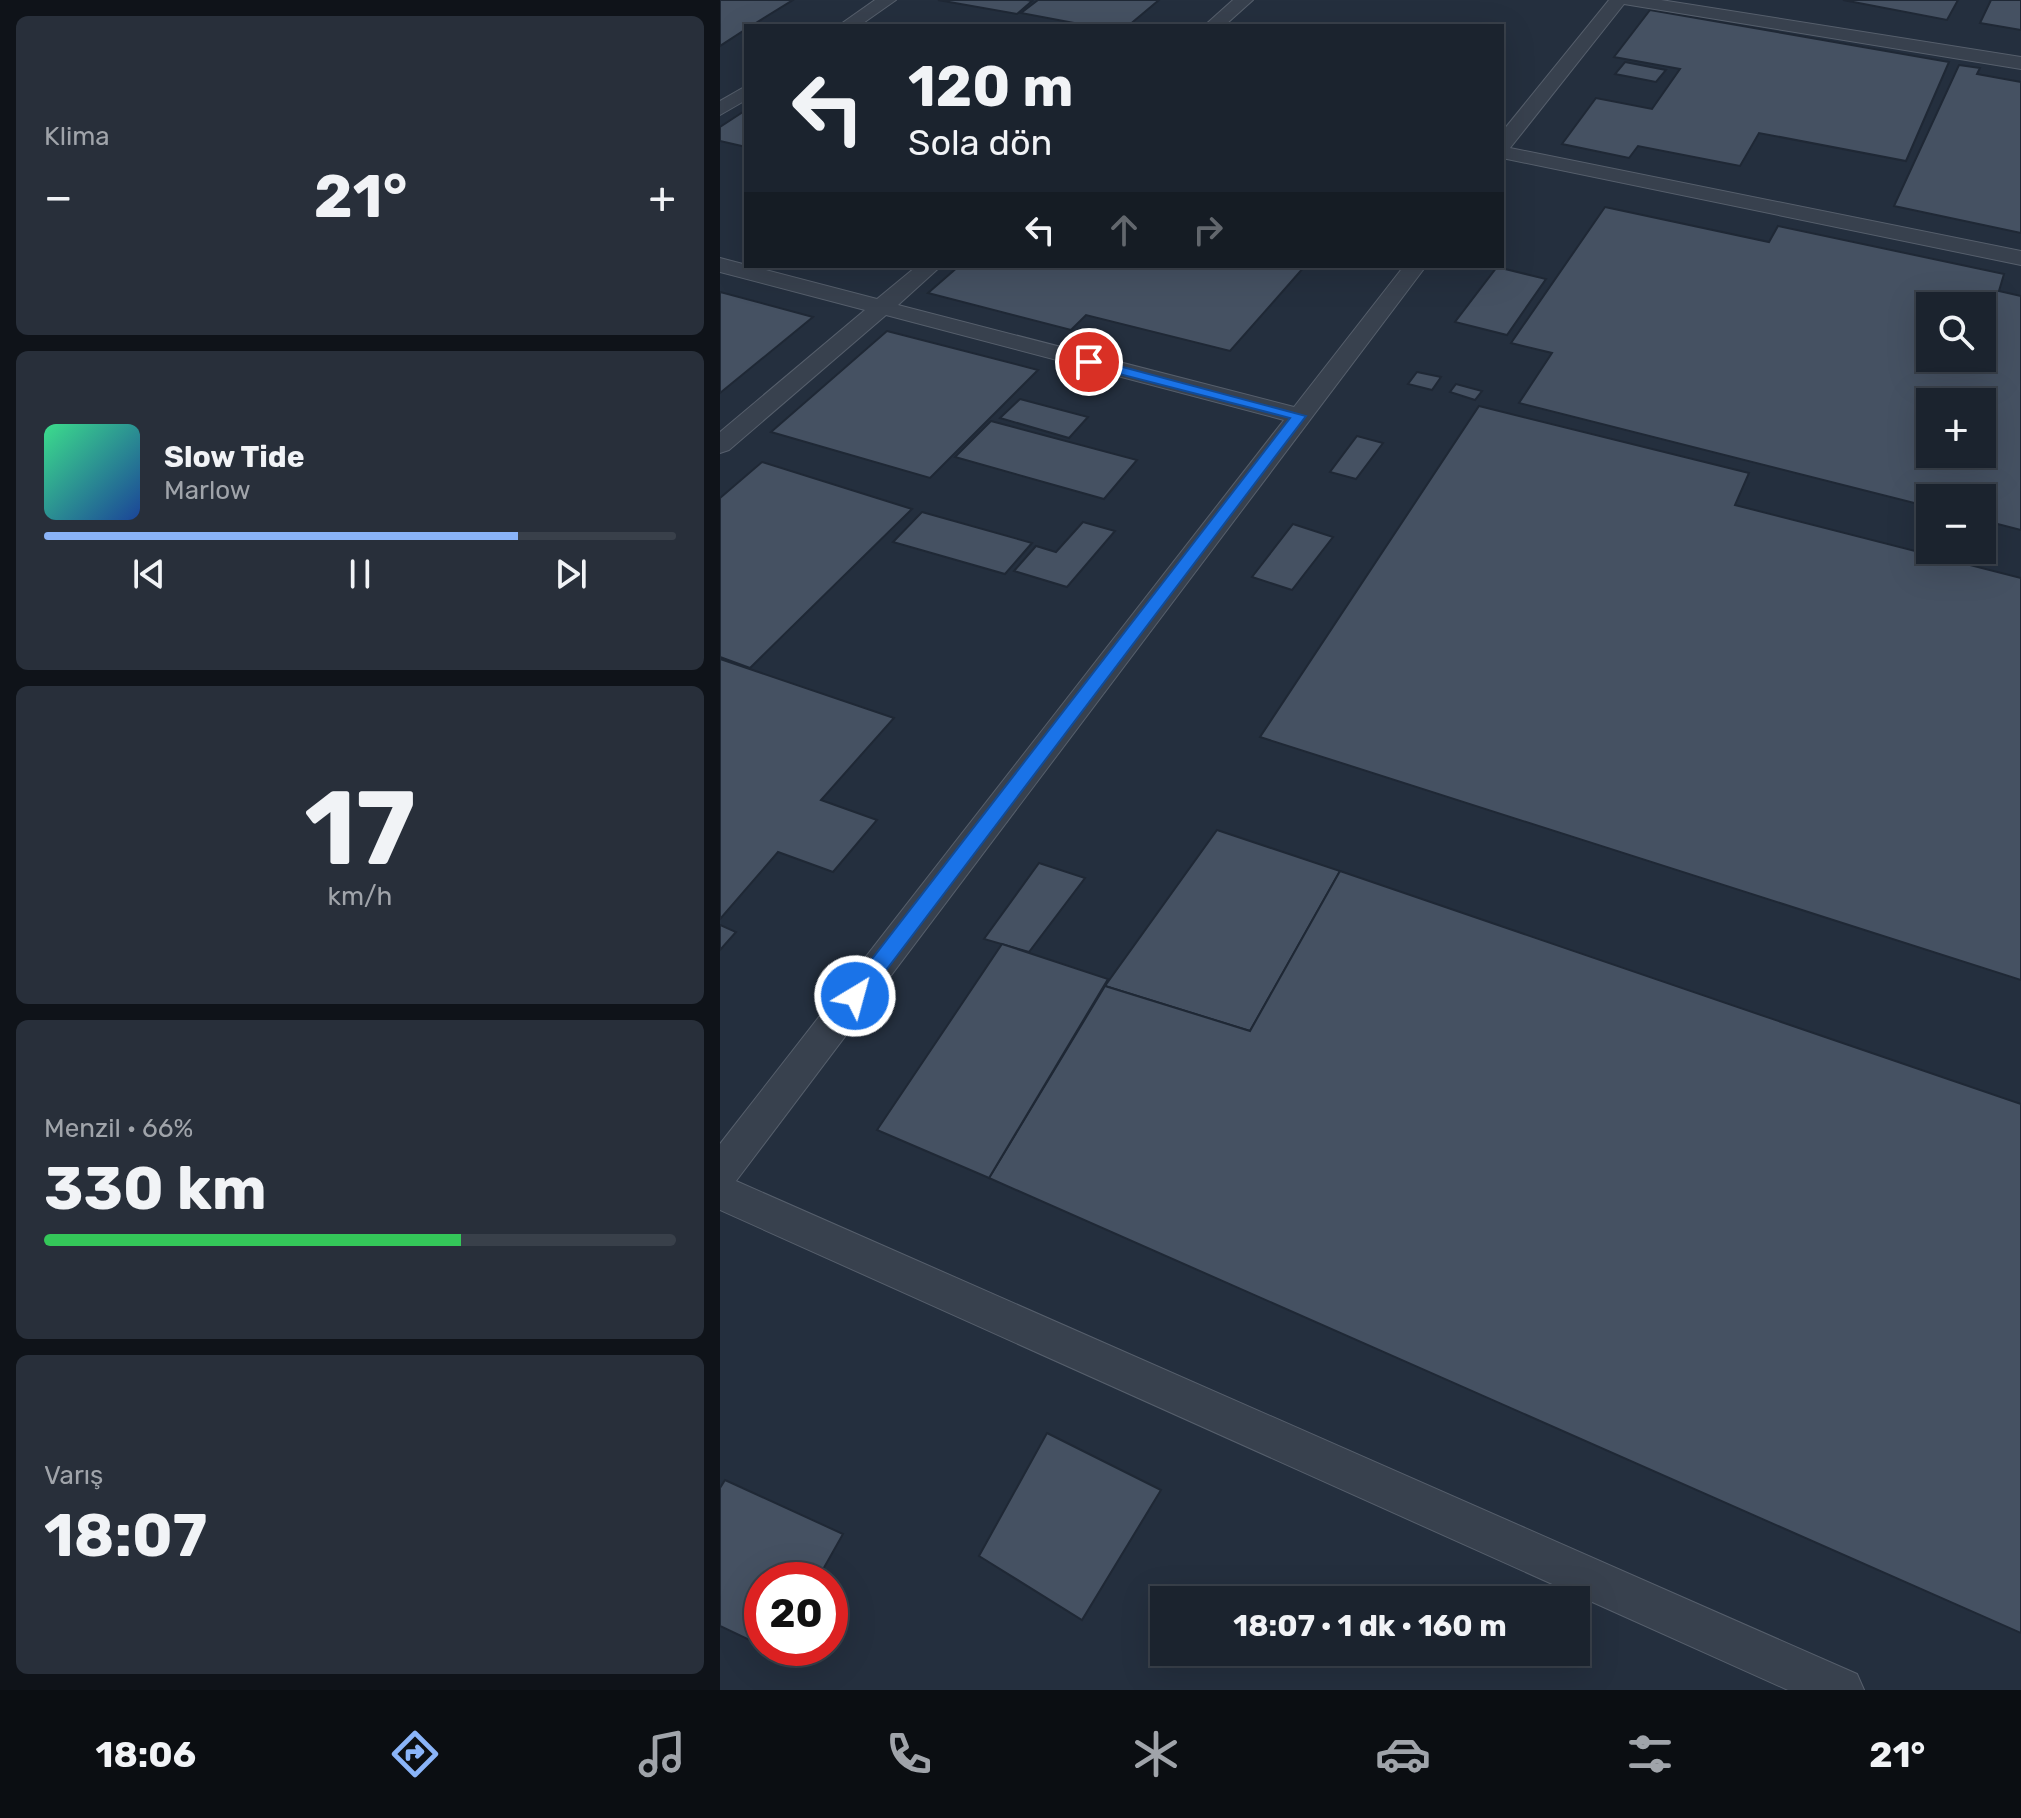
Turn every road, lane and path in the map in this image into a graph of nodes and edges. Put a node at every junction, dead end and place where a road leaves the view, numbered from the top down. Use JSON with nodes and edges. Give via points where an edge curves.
{"nodes":[{"id":1,"x":887,"y":0,"type":"edge"},
{"id":2,"x":1244,"y":0,"type":"edge"},
{"id":3,"x":1618,"y":0,"type":"edge"},
{"id":4,"x":1628,"y":0,"type":"edge"},
{"id":5,"x":850,"y":24,"type":"edge"},
{"id":6,"x":1215,"y":24,"type":"edge"},
{"id":7,"x":2021,"y":63,"type":"edge"},
{"id":8,"x":744,"y":93,"type":"edge"},
{"id":9,"x":720,"y":109,"type":"edge"},
{"id":10,"x":1504,"y":142,"type":"edge"},
{"id":11,"x":1504,"y":152,"type":"edge"},
{"id":12,"x":2021,"y":258,"type":"edge"},
{"id":13,"x":720,"y":265,"type":"edge"},
{"id":14,"x":928,"y":268,"type":"edge"},
{"id":15,"x":1413,"y":268,"type":"edge"},
{"id":16,"x":879,"y":309,"type":"junction"},
{"id":17,"x":1299,"y":416,"type":"junction"},
{"id":18,"x":720,"y":445,"type":"edge"},
{"id":19,"x":720,"y":1173,"type":"edge"},
{"id":20,"x":720,"y":1192,"type":"edge"},
{"id":21,"x":1841,"y":1690,"type":"edge"}],
"edges":[{"from":1,"to":5,"type":"lane"},
{"from":2,"to":6,"type":"lane"},
{"from":3,"to":10,"type":"lane"},
{"from":4,"to":7,"type":"lane"},
{"from":8,"to":9,"type":"lane"},
{"from":11,"to":12,"type":"lane"},
{"from":13,"to":16,"type":"lane"},
{"from":14,"to":16,"type":"lane"},
{"from":15,"to":17,"type":"lane"},
{"from":16,"to":17,"type":"lane"},
{"from":16,"to":18,"type":"lane"},
{"from":17,"to":19,"type":"lane"},
{"from":20,"to":21,"type":"lane"}]}
